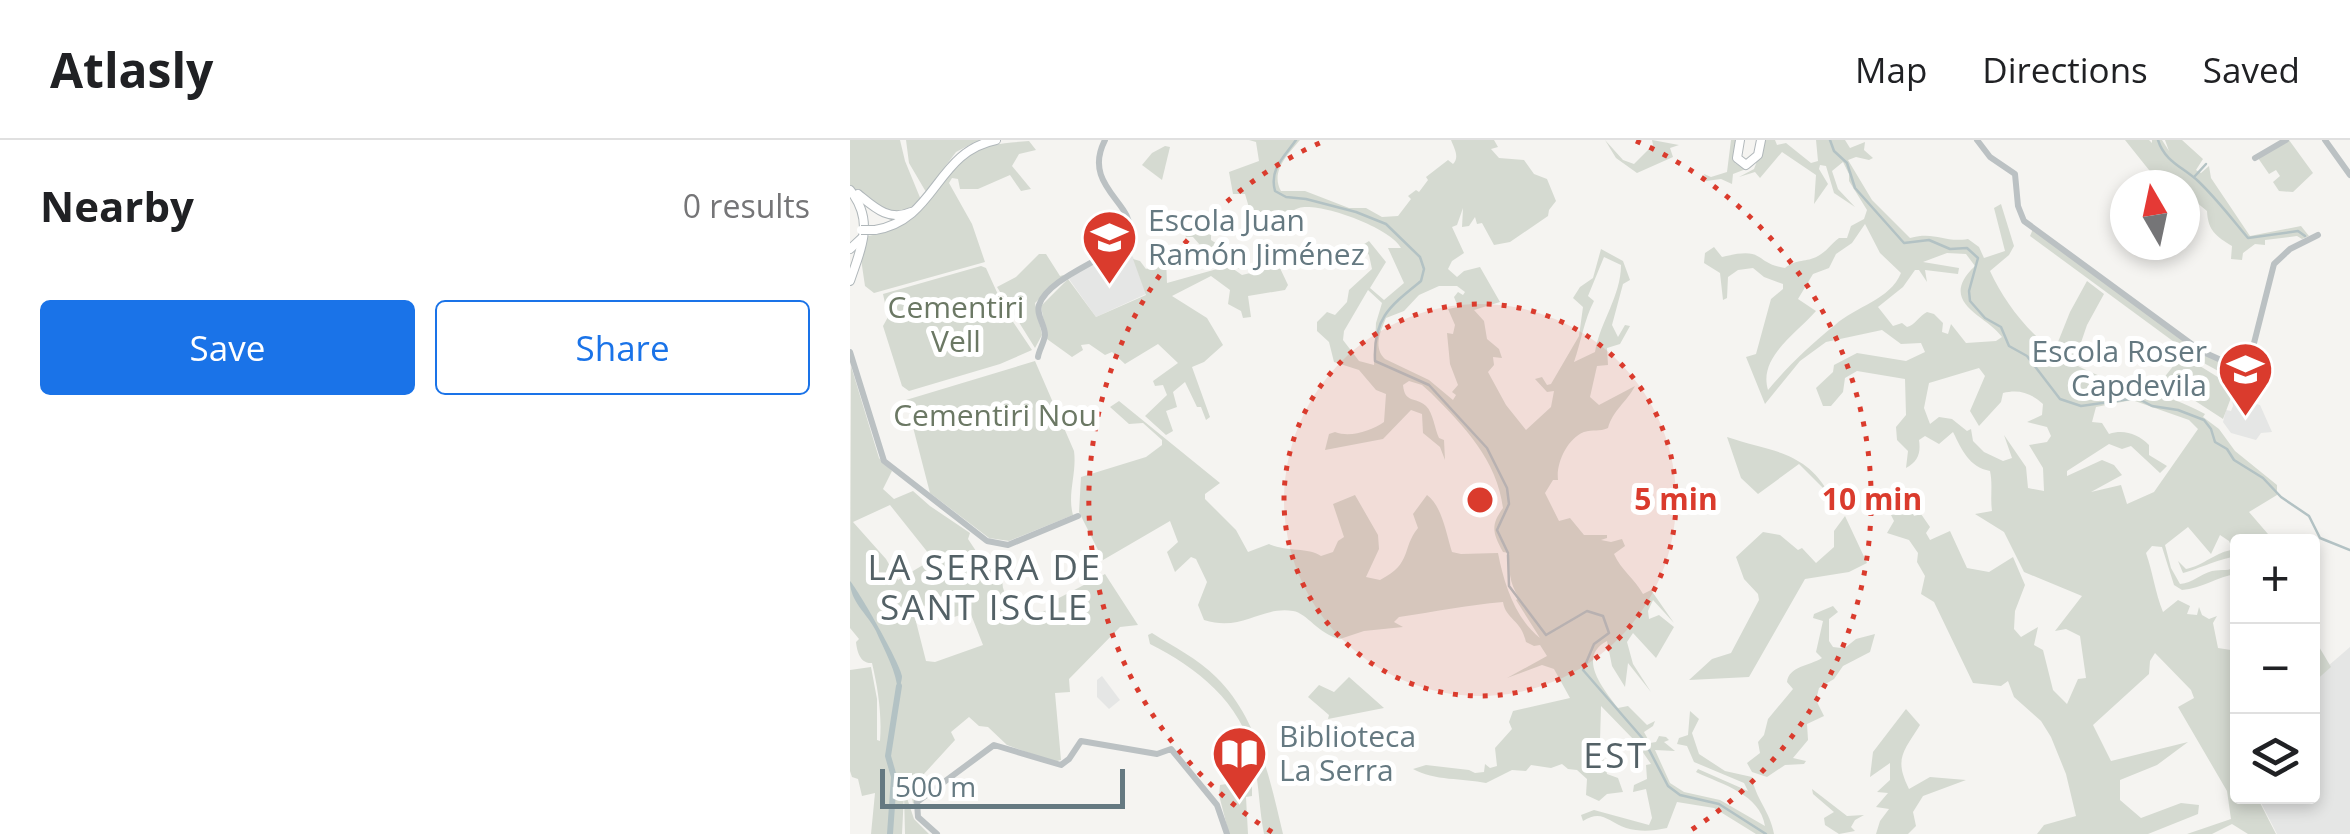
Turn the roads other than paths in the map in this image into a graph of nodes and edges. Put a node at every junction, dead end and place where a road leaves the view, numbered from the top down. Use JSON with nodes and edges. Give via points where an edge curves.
{"nodes":[{"id":1,"x":996,"y":140,"type":"edge"},
{"id":2,"x":1740,"y":140,"type":"edge"},
{"id":3,"x":1761,"y":140,"type":"edge"},
{"id":4,"x":1977,"y":140,"type":"edge"},
{"id":5,"x":2286,"y":140,"type":"edge"},
{"id":6,"x":2324,"y":140,"type":"edge"},
{"id":7,"x":1104,"y":141,"type":"edge"},
{"id":8,"x":2255,"y":158,"type":"dead end"},
{"id":9,"x":2350,"y":176,"type":"edge"},
{"id":10,"x":850,"y":189,"type":"edge"},
{"id":11,"x":873,"y":206,"type":"junction"},
{"id":12,"x":920,"y":208,"type":"junction"},
{"id":13,"x":863,"y":210,"type":"junction"},
{"id":14,"x":850,"y":229,"type":"edge"},
{"id":15,"x":863,"y":232,"type":"junction"},
{"id":16,"x":2318,"y":235,"type":"dead end"},
{"id":17,"x":861,"y":244,"type":"junction"},
{"id":18,"x":850,"y":252,"type":"edge"},
{"id":19,"x":851,"y":276,"type":"edge"},
{"id":20,"x":850,"y":352,"type":"edge"},
{"id":21,"x":1038,"y":357,"type":"dead end"},
{"id":22,"x":1078,"y":516,"type":"dead end"},
{"id":23,"x":936,"y":834,"type":"edge"},
{"id":24,"x":1227,"y":834,"type":"edge"}],
"edges":[{"from":1,"to":12,"type":"main road","via":[[956,158]]},
{"from":2,"to":3,"type":"main road","via":[[1737,158],[1746,165],[1758,156]]},
{"from":4,"to":16,"type":"street","via":[[2014,174],[2024,221],[2238,371],[2252,350],[2274,264]]},
{"from":5,"to":8,"type":"street"},
{"from":6,"to":9,"type":"street"},
{"from":7,"to":21,"type":"street","via":[[1102,179],[1130,232],[1041,301],[1045,336]]},
{"from":10,"to":11,"type":"main road"},
{"from":10,"to":13,"type":"main road"},
{"from":11,"to":12,"type":"main road","via":[[898,216]]},
{"from":11,"to":13,"type":"main road"},
{"from":12,"to":15,"type":"main road","bridge":true,"via":[[899,223]]},
{"from":13,"to":15,"type":"main road"},
{"from":14,"to":15,"type":"main road"},
{"from":15,"to":17,"type":"main road"},
{"from":17,"to":18,"type":"main road"},
{"from":17,"to":19,"type":"main road"},
{"from":18,"to":19,"type":"main road"},
{"from":20,"to":22,"type":"street","via":[[884,462],[987,541],[1008,546]]},
{"from":23,"to":24,"type":"street","via":[[915,809],[917,801],[994,745],[1061,764],[1083,741],[1157,754],[1172,749],[1217,806]]}]}
